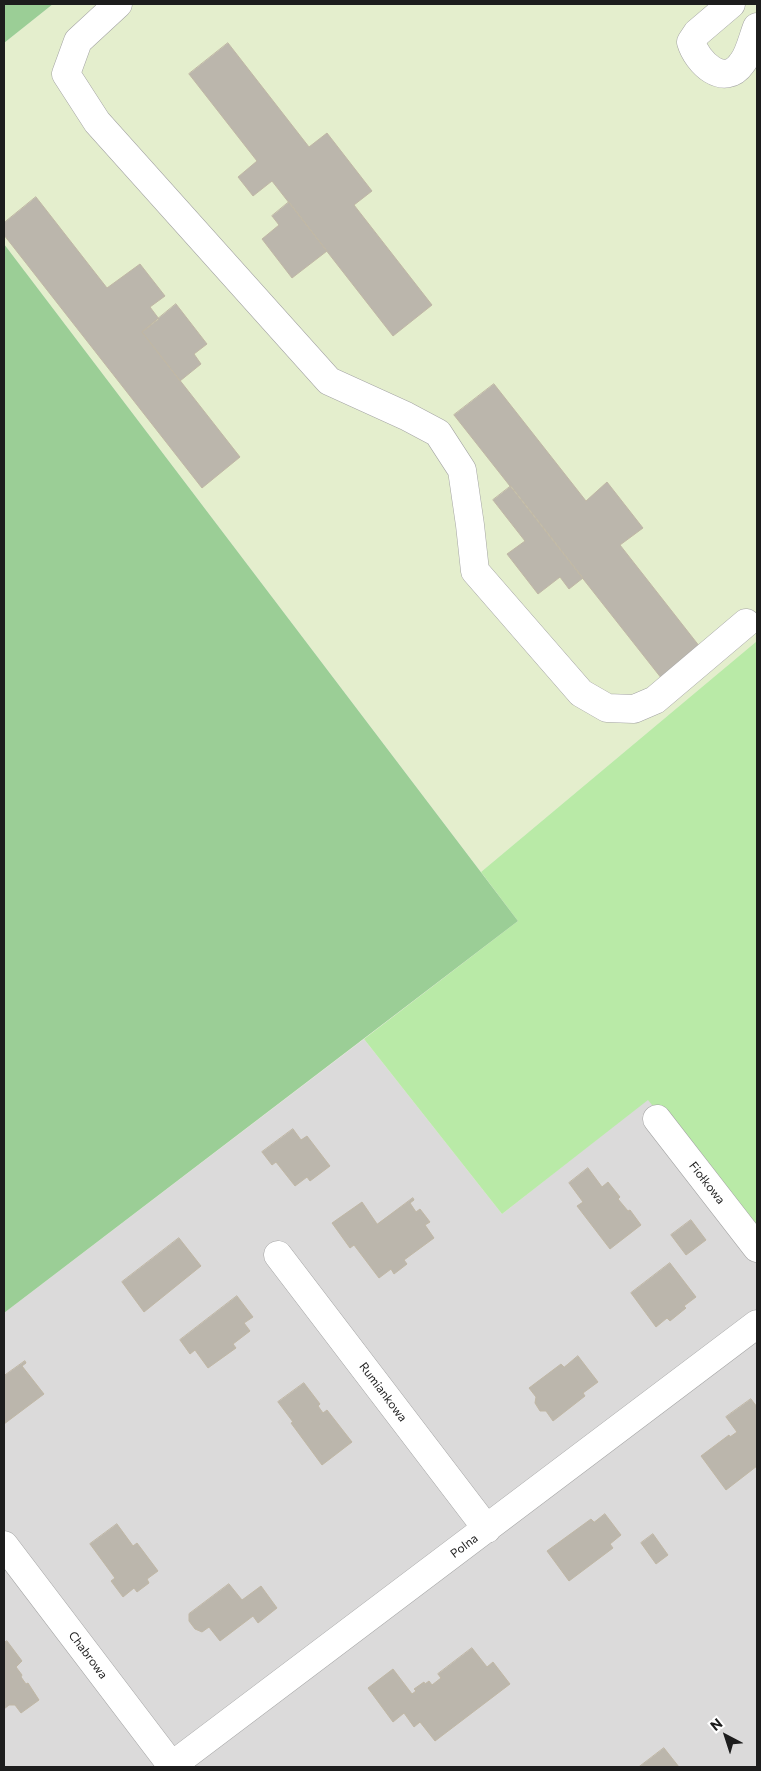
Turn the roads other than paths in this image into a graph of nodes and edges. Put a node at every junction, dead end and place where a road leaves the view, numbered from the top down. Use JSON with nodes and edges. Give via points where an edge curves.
{"nodes":[{"id":1,"x":118,"y":4,"type":"edge"},
{"id":2,"x":731,"y":4,"type":"edge"},
{"id":3,"x":757,"y":27,"type":"edge"},
{"id":4,"x":746,"y":623,"type":"dead end"},
{"id":5,"x":657,"y":1120,"type":"dead end"},
{"id":6,"x":757,"y":1248,"type":"edge"},
{"id":7,"x":278,"y":1255,"type":"dead end"},
{"id":8,"x":757,"y":1324,"type":"edge"},
{"id":9,"x":487,"y":1529,"type":"junction"},
{"id":10,"x":4,"y":1545,"type":"edge"},
{"id":11,"x":171,"y":1767,"type":"edge"}],
"edges":[{"from":1,"to":4,"type":"street","via":[[78,41],[66,74],[97,122],[329,381],[438,433],[462,470],[475,571],[581,693],[607,708],[634,709],[656,700]]},
{"from":2,"to":3,"type":"street","via":[[691,42],[704,64],[714,72],[734,71],[742,64]]},
{"from":5,"to":6,"type":"street","name":"Fiołkowa"},
{"from":7,"to":9,"type":"street","name":"Rumiankowa"},
{"from":8,"to":9,"type":"street","name":"Polna"},
{"from":9,"to":11,"type":"street","name":"Polna"},
{"from":10,"to":11,"type":"street","name":"Chabrowa"}]}
